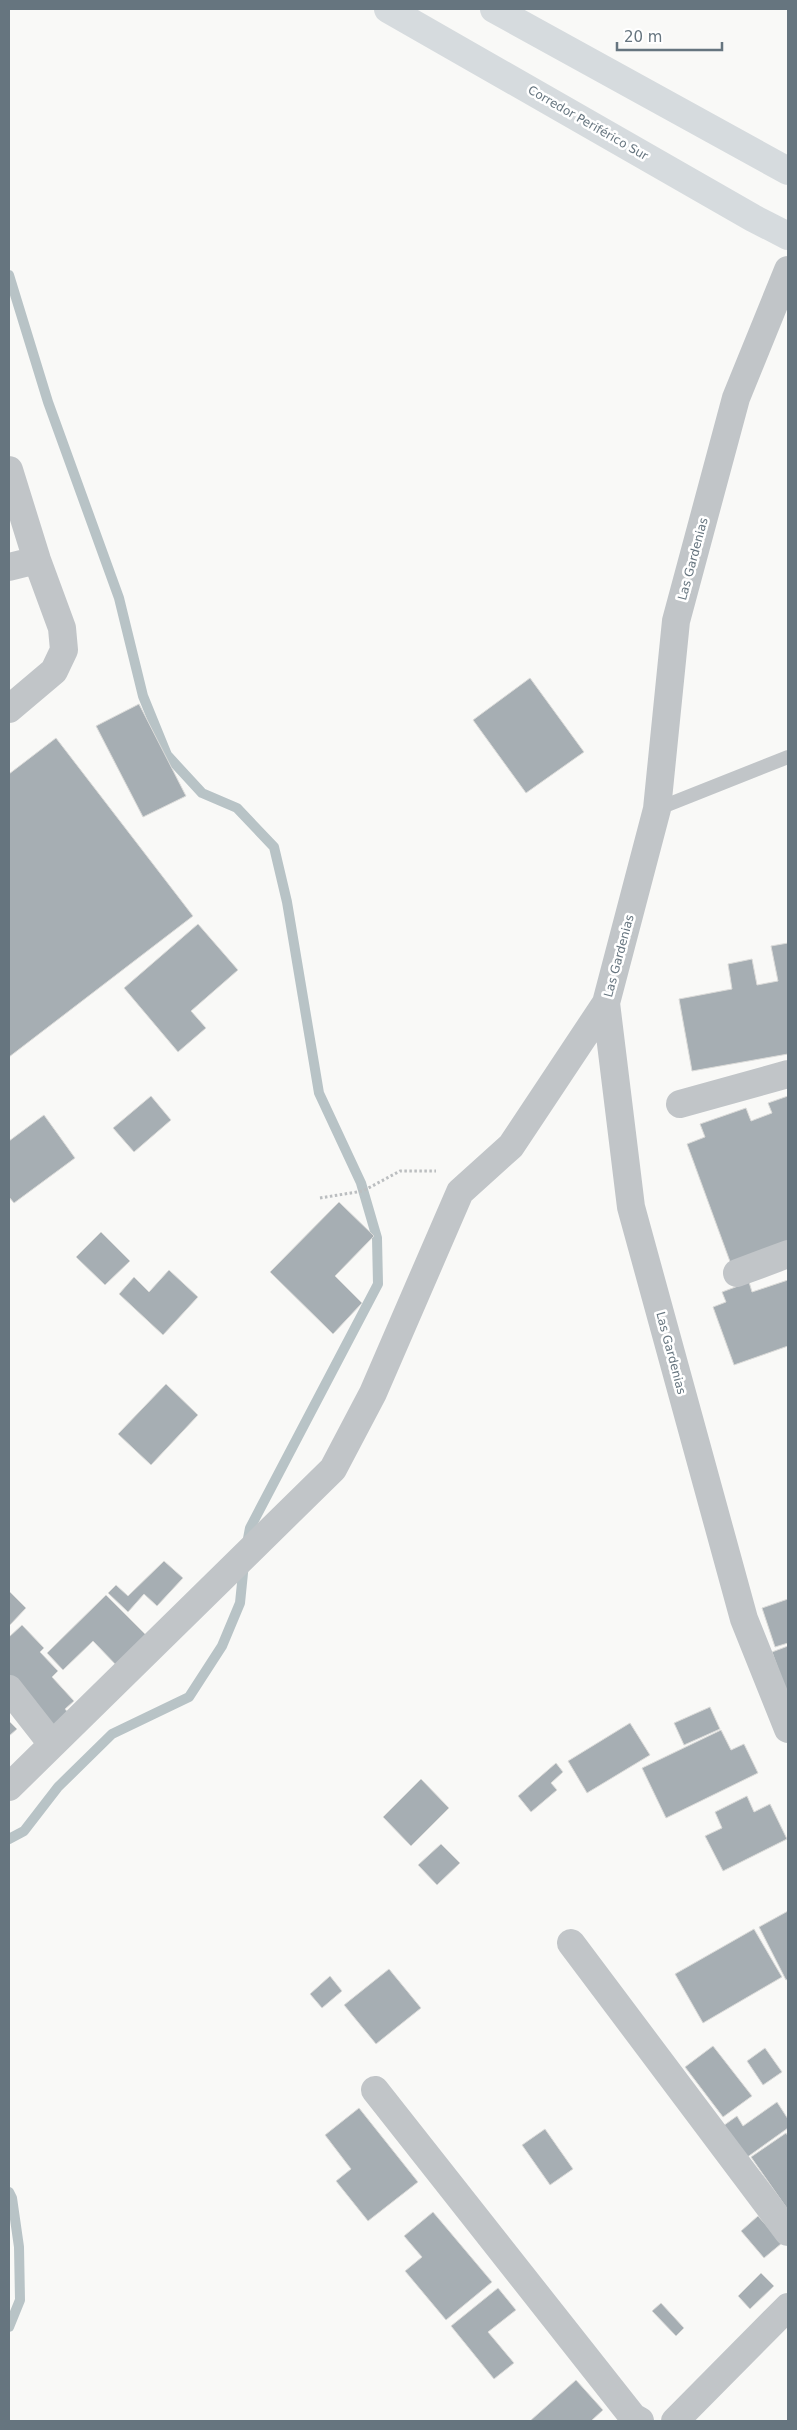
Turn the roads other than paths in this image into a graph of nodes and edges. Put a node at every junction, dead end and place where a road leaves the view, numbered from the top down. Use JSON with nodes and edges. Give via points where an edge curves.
{"nodes":[{"id":1,"x":388,"y":9,"type":"edge"},
{"id":2,"x":494,"y":9,"type":"edge"},
{"id":3,"x":788,"y":171,"type":"edge"},
{"id":4,"x":788,"y":236,"type":"edge"},
{"id":5,"x":788,"y":270,"type":"edge"},
{"id":6,"x":9,"y":470,"type":"edge"},
{"id":7,"x":36,"y":560,"type":"junction"},
{"id":8,"x":9,"y":567,"type":"edge"},
{"id":9,"x":9,"y":708,"type":"edge"},
{"id":10,"x":788,"y":757,"type":"edge"},
{"id":11,"x":657,"y":809,"type":"junction"},
{"id":12,"x":606,"y":1003,"type":"junction"},
{"id":13,"x":788,"y":1074,"type":"edge"},
{"id":14,"x":680,"y":1104,"type":"dead end"},
{"id":15,"x":788,"y":1254,"type":"edge"},
{"id":16,"x":737,"y":1273,"type":"dead end"},
{"id":17,"x":9,"y":1689,"type":"edge"},
{"id":18,"x":788,"y":1729,"type":"edge"},
{"id":19,"x":52,"y":1744,"type":"junction"},
{"id":20,"x":9,"y":1787,"type":"edge"},
{"id":21,"x":571,"y":1943,"type":"dead end"},
{"id":22,"x":375,"y":2090,"type":"dead end"},
{"id":23,"x":788,"y":2232,"type":"edge"},
{"id":24,"x":788,"y":2307,"type":"edge"},
{"id":25,"x":640,"y":2421,"type":"edge"},
{"id":26,"x":675,"y":2421,"type":"edge"}],
"edges":[{"from":1,"to":4,"type":"main road","name":"Corredor Periférico Sur"},
{"from":2,"to":3,"type":"main road"},
{"from":5,"to":11,"type":"street","name":"Las Gardenias","via":[[736,398],[676,621]]},
{"from":6,"to":7,"type":"street"},
{"from":7,"to":8,"type":"street"},
{"from":7,"to":9,"type":"street","via":[[62,628],[64,650],[54,671]]},
{"from":10,"to":11,"type":"lane"},
{"from":11,"to":12,"type":"street","name":"Las Gardenias"},
{"from":12,"to":18,"type":"street","name":"Las Gardenias","via":[[631,1207],[744,1619]]},
{"from":12,"to":19,"type":"street","via":[[511,1146],[460,1192],[374,1394],[333,1469]]},
{"from":13,"to":14,"type":"street"},
{"from":15,"to":16,"type":"street"},
{"from":17,"to":19,"type":"street"},
{"from":19,"to":20,"type":"street"},
{"from":21,"to":23,"type":"street"},
{"from":22,"to":25,"type":"street","via":[[633,2417]]},
{"from":24,"to":26,"type":"street"}]}
